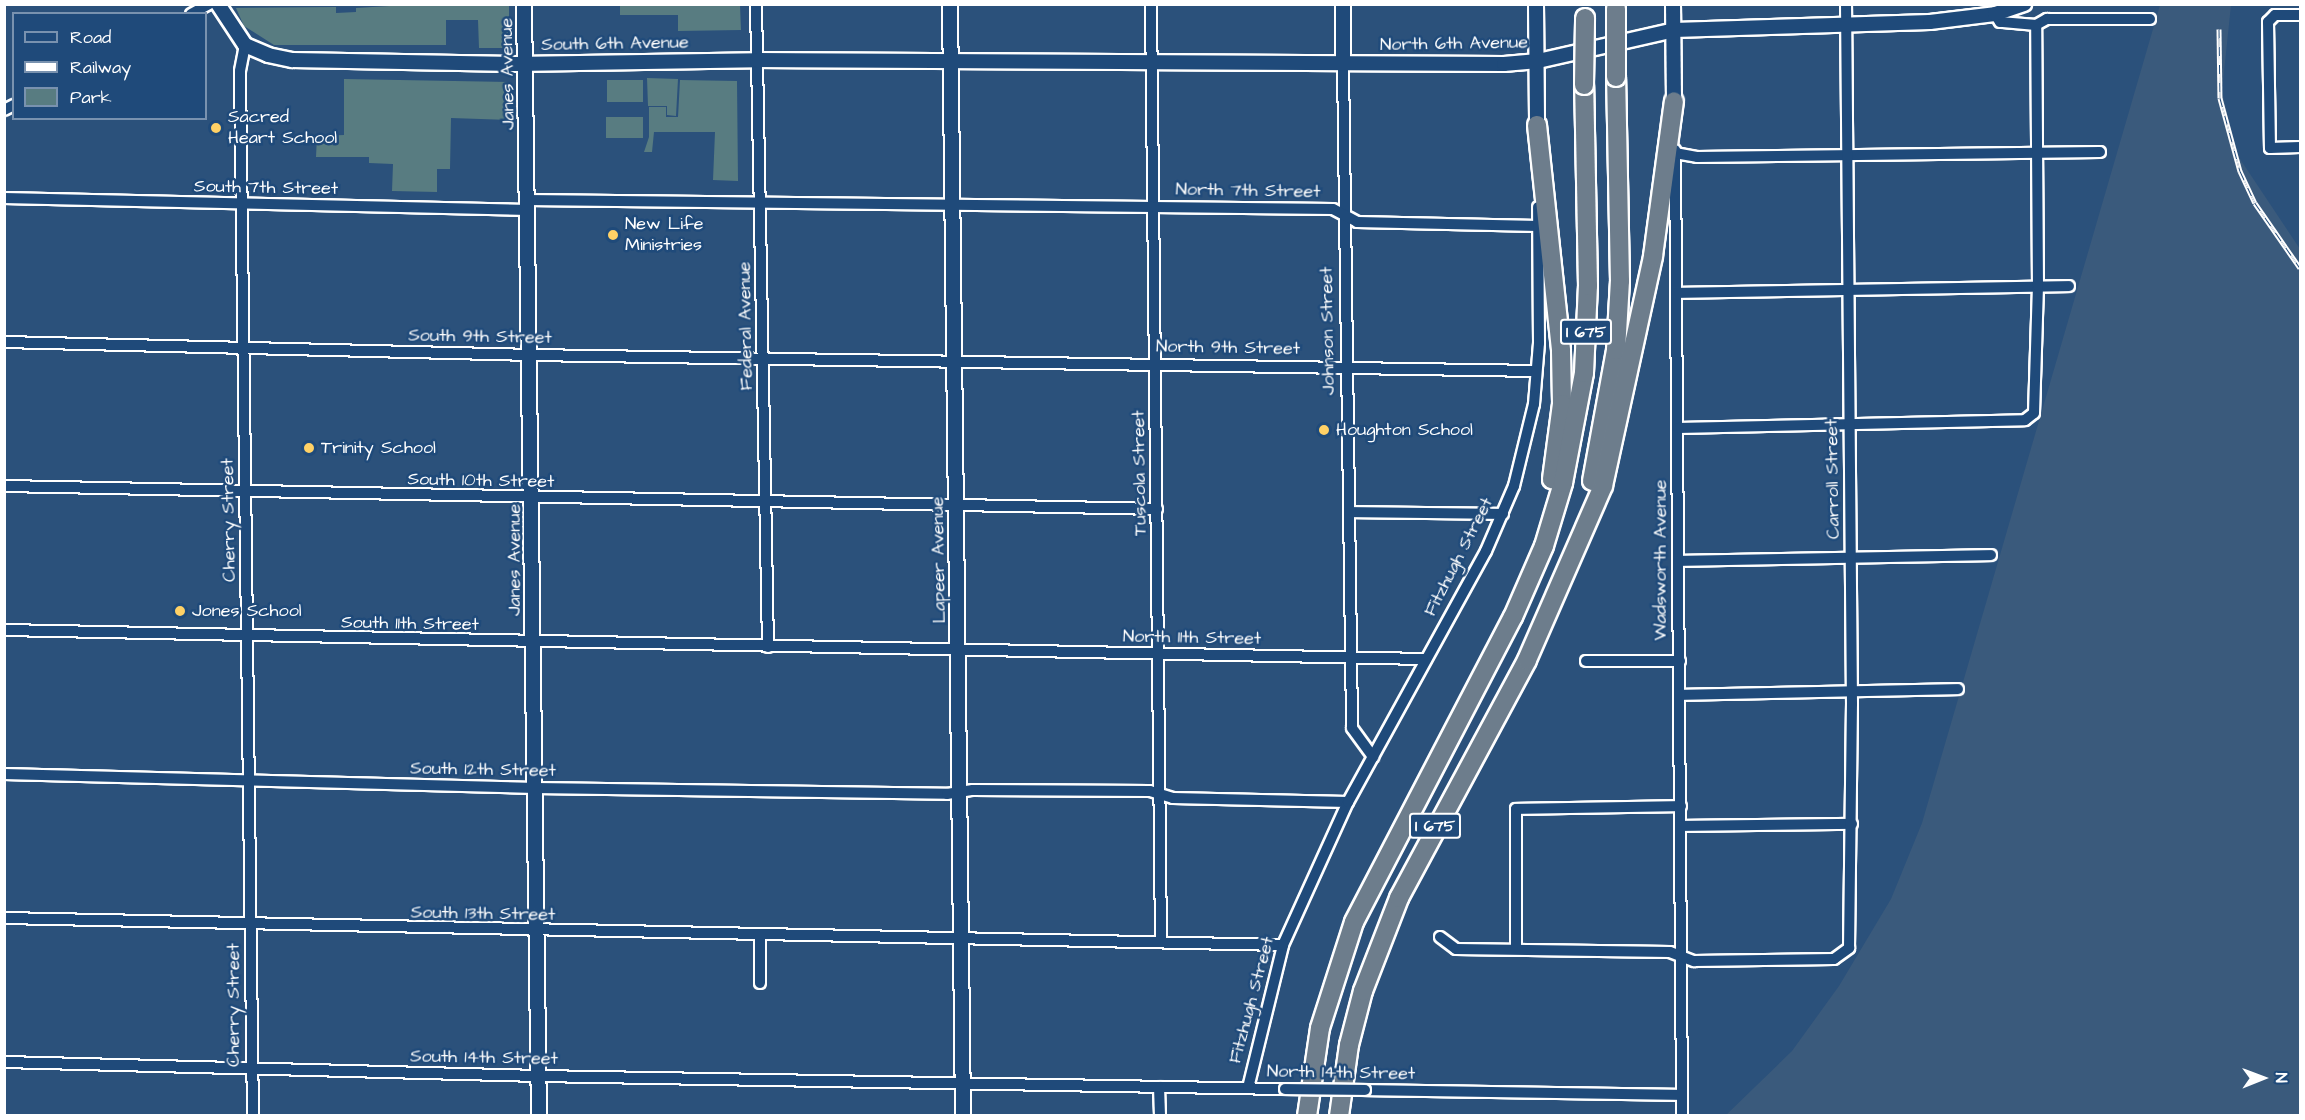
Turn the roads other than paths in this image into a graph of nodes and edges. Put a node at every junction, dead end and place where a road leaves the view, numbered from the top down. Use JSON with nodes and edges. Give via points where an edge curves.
{"nodes":[{"id":1,"x":209,"y":4,"type":"edge"},
{"id":2,"x":218,"y":4,"type":"edge"},
{"id":3,"x":525,"y":4,"type":"edge"},
{"id":4,"x":756,"y":4,"type":"edge"},
{"id":5,"x":950,"y":4,"type":"edge"},
{"id":6,"x":1150,"y":4,"type":"edge"},
{"id":7,"x":1342,"y":4,"type":"edge"},
{"id":8,"x":1536,"y":4,"type":"edge"},
{"id":9,"x":1673,"y":4,"type":"edge"},
{"id":10,"x":1846,"y":4,"type":"edge"},
{"id":11,"x":2024,"y":4,"type":"edge"},
{"id":12,"x":1617,"y":6,"type":"edge"},
{"id":13,"x":1584,"y":10,"type":"edge"},
{"id":14,"x":195,"y":12,"type":"edge"},
{"id":15,"x":1995,"y":14,"type":"junction"},
{"id":16,"x":2301,"y":15,"type":"edge"},
{"id":17,"x":2150,"y":19,"type":"dead end"},
{"id":18,"x":1846,"y":23,"type":"junction"},
{"id":19,"x":2036,"y":24,"type":"junction"},
{"id":20,"x":1674,"y":30,"type":"junction"},
{"id":21,"x":245,"y":45,"type":"junction"},
{"id":22,"x":757,"y":60,"type":"junction"},
{"id":23,"x":951,"y":61,"type":"junction"},
{"id":24,"x":1538,"y":61,"type":"junction"},
{"id":25,"x":525,"y":62,"type":"junction"},
{"id":26,"x":1151,"y":62,"type":"junction"},
{"id":27,"x":1343,"y":63,"type":"junction"},
{"id":28,"x":1674,"y":101,"type":"junction"},
{"id":29,"x":1537,"y":125,"type":"junction"},
{"id":30,"x":2301,"y":147,"type":"edge"},
{"id":31,"x":2038,"y":152,"type":"junction"},
{"id":32,"x":2100,"y":152,"type":"dead end"},
{"id":33,"x":1675,"y":153,"type":"junction"},
{"id":34,"x":1847,"y":157,"type":"junction"},
{"id":35,"x":4,"y":198,"type":"edge"},
{"id":36,"x":760,"y":202,"type":"junction"},
{"id":37,"x":243,"y":204,"type":"junction"},
{"id":38,"x":527,"y":205,"type":"junction"},
{"id":39,"x":954,"y":205,"type":"junction"},
{"id":40,"x":1153,"y":206,"type":"junction"},
{"id":41,"x":1345,"y":215,"type":"junction"},
{"id":42,"x":1538,"y":226,"type":"junction"},
{"id":43,"x":2038,"y":286,"type":"junction"},
{"id":44,"x":2069,"y":286,"type":"dead end"},
{"id":45,"x":1848,"y":290,"type":"junction"},
{"id":46,"x":1677,"y":293,"type":"junction"},
{"id":47,"x":4,"y":342,"type":"edge"},
{"id":48,"x":244,"y":348,"type":"junction"},
{"id":49,"x":531,"y":355,"type":"junction"},
{"id":50,"x":763,"y":358,"type":"junction"},
{"id":51,"x":955,"y":362,"type":"junction"},
{"id":52,"x":1155,"y":364,"type":"junction"},
{"id":53,"x":1347,"y":366,"type":"junction"},
{"id":54,"x":1536,"y":370,"type":"junction"},
{"id":55,"x":1848,"y":422,"type":"junction"},
{"id":56,"x":1678,"y":428,"type":"junction"},
{"id":57,"x":4,"y":486,"type":"edge"},
{"id":58,"x":246,"y":492,"type":"junction"},
{"id":59,"x":533,"y":499,"type":"junction"},
{"id":60,"x":765,"y":504,"type":"junction"},
{"id":61,"x":956,"y":507,"type":"junction"},
{"id":62,"x":1157,"y":509,"type":"junction"},
{"id":63,"x":1350,"y":512,"type":"junction"},
{"id":64,"x":1503,"y":514,"type":"junction"},
{"id":65,"x":1573,"y":552,"type":"junction"},
{"id":66,"x":1991,"y":555,"type":"dead end"},
{"id":67,"x":1850,"y":556,"type":"junction"},
{"id":68,"x":1679,"y":561,"type":"junction"},
{"id":69,"x":1533,"y":572,"type":"junction"},
{"id":70,"x":4,"y":630,"type":"edge"},
{"id":71,"x":248,"y":637,"type":"junction"},
{"id":72,"x":534,"y":643,"type":"junction"},
{"id":73,"x":768,"y":647,"type":"junction"},
{"id":74,"x":958,"y":650,"type":"junction"},
{"id":75,"x":1159,"y":653,"type":"junction"},
{"id":76,"x":1351,"y":657,"type":"junction"},
{"id":77,"x":1426,"y":659,"type":"junction"},
{"id":78,"x":1586,"y":661,"type":"dead end"},
{"id":79,"x":1680,"y":662,"type":"junction"},
{"id":80,"x":1958,"y":688,"type":"dead end"},
{"id":81,"x":1852,"y":691,"type":"junction"},
{"id":82,"x":1680,"y":694,"type":"junction"},
{"id":83,"x":1373,"y":757,"type":"junction"},
{"id":84,"x":4,"y":774,"type":"edge"},
{"id":85,"x":250,"y":780,"type":"junction"},
{"id":86,"x":536,"y":788,"type":"junction"},
{"id":87,"x":959,"y":790,"type":"junction"},
{"id":88,"x":1161,"y":795,"type":"junction"},
{"id":89,"x":1348,"y":802,"type":"junction"},
{"id":90,"x":1681,"y":806,"type":"junction"},
{"id":91,"x":1852,"y":824,"type":"junction"},
{"id":92,"x":1682,"y":826,"type":"junction"},
{"id":93,"x":4,"y":918,"type":"edge"},
{"id":94,"x":251,"y":925,"type":"junction"},
{"id":95,"x":537,"y":932,"type":"junction"},
{"id":96,"x":760,"y":936,"type":"junction"},
{"id":97,"x":1440,"y":937,"type":"dead end"},
{"id":98,"x":961,"y":939,"type":"junction"},
{"id":99,"x":1161,"y":942,"type":"junction"},
{"id":100,"x":1283,"y":945,"type":"junction"},
{"id":101,"x":1516,"y":949,"type":"junction"},
{"id":102,"x":1682,"y":958,"type":"junction"},
{"id":103,"x":760,"y":983,"type":"dead end"},
{"id":104,"x":4,"y":1062,"type":"edge"},
{"id":105,"x":252,"y":1069,"type":"junction"},
{"id":106,"x":538,"y":1076,"type":"junction"},
{"id":107,"x":963,"y":1083,"type":"junction"},
{"id":108,"x":1160,"y":1087,"type":"junction"},
{"id":109,"x":1248,"y":1088,"type":"junction"},
{"id":110,"x":1682,"y":1095,"type":"junction"},
{"id":111,"x":253,"y":1116,"type":"edge"},
{"id":112,"x":539,"y":1116,"type":"edge"},
{"id":113,"x":963,"y":1116,"type":"edge"},
{"id":114,"x":1160,"y":1116,"type":"edge"},
{"id":115,"x":1307,"y":1116,"type":"edge"},
{"id":116,"x":1339,"y":1116,"type":"edge"},
{"id":117,"x":1682,"y":1116,"type":"edge"}],
"edges":[{"from":1,"to":14,"type":"street"},
{"from":2,"to":21,"type":"street"},
{"from":3,"to":25,"type":"street","name":"Janes Avenue"},
{"from":4,"to":22,"type":"street","name":"Federal Avenue"},
{"from":5,"to":23,"type":"street","name":"Lapeer Avenue"},
{"from":6,"to":26,"type":"street","name":"Tuscola Street"},
{"from":7,"to":27,"type":"street","name":"Johnson Street"},
{"from":8,"to":24,"type":"street","name":"Fitzhugh Street"},
{"from":9,"to":20,"type":"street","name":"Wadsworth Avenue"},
{"from":10,"to":18,"type":"street","name":"Carroll Street"},
{"from":11,"to":15,"type":"street","name":"North 6th Avenue"},
{"from":12,"to":65,"type":"highway","number":"I 675","bridge":true,"via":[[1620,281],[1616,350],[1591,486]]},
{"from":13,"to":69,"type":"highway","number":"I 675","bridge":true,"via":[[1588,286],[1584,373],[1563,483]]},
{"from":15,"to":18,"type":"street","name":"North 6th Avenue","via":[[1930,22]]},
{"from":15,"to":19,"type":"street","via":[[2000,22]]},
{"from":16,"to":30,"type":"street","via":[[2271,17],[2270,148]]},
{"from":17,"to":19,"type":"street","via":[[2048,20]]},
{"from":18,"to":20,"type":"street","name":"North 6th Avenue"},
{"from":18,"to":34,"type":"street","name":"Carroll Street"},
{"from":19,"to":31,"type":"street"},
{"from":20,"to":24,"type":"street","name":"North 6th Avenue"},
{"from":20,"to":28,"type":"street","name":"Wadsworth Avenue"},
{"from":21,"to":25,"type":"street","name":"South 6th Avenue","via":[[292,60]]},
{"from":21,"to":37,"type":"street","name":"Cherry Street","via":[[240,72]]},
{"from":22,"to":23,"type":"street","name":"South 6th Avenue"},
{"from":22,"to":25,"type":"street","name":"South 6th Avenue"},
{"from":22,"to":36,"type":"street","name":"Federal Avenue"},
{"from":23,"to":26,"type":"street","name":"North 6th Avenue"},
{"from":23,"to":39,"type":"street","name":"Lapeer Avenue"},
{"from":24,"to":27,"type":"street","name":"North 6th Avenue"},
{"from":24,"to":29,"type":"street","name":"Fitzhugh Street"},
{"from":25,"to":38,"type":"street","name":"Janes Avenue"},
{"from":26,"to":27,"type":"street","name":"North 6th Avenue"},
{"from":26,"to":40,"type":"street","name":"Tuscola Street"},
{"from":27,"to":41,"type":"street","name":"Johnson Street"},
{"from":28,"to":33,"type":"street","name":"Wadsworth Avenue"},
{"from":28,"to":65,"type":"highway","via":[[1653,256],[1618,426],[1603,486]]},
{"from":29,"to":42,"type":"street","name":"Fitzhugh Street"},
{"from":29,"to":69,"type":"highway","via":[[1554,267],[1562,404],[1556,458]]},
{"from":31,"to":32,"type":"street"},
{"from":31,"to":34,"type":"street"},
{"from":31,"to":43,"type":"street"},
{"from":33,"to":34,"type":"street","via":[[1697,158]]},
{"from":33,"to":46,"type":"street","name":"Wadsworth Avenue"},
{"from":34,"to":45,"type":"street","name":"Carroll Street"},
{"from":35,"to":37,"type":"street","name":"South 7th Street"},
{"from":36,"to":38,"type":"street","name":"South 7th Street"},
{"from":36,"to":39,"type":"street","name":"South 7th Street"},
{"from":36,"to":50,"type":"street","name":"Federal Avenue"},
{"from":37,"to":38,"type":"street","name":"South 7th Street"},
{"from":37,"to":48,"type":"street","name":"Cherry Street"},
{"from":38,"to":49,"type":"street","name":"Janes Avenue"},
{"from":39,"to":40,"type":"street","name":"North 7th Street"},
{"from":39,"to":51,"type":"street","name":"Lapeer Avenue"},
{"from":40,"to":41,"type":"street","name":"North 7th Street","via":[[1333,208]]},
{"from":40,"to":52,"type":"street","name":"Tuscola Street"},
{"from":41,"to":42,"type":"street","name":"North 7th Street","via":[[1357,222]]},
{"from":41,"to":53,"type":"street","name":"Johnson Street"},
{"from":42,"to":54,"type":"street","name":"Fitzhugh Street"},
{"from":43,"to":44,"type":"street"},
{"from":43,"to":45,"type":"street"},
{"from":43,"to":55,"type":"street","via":[[2034,413],[2025,420]]},
{"from":45,"to":46,"type":"street"},
{"from":45,"to":55,"type":"street","name":"Carroll Street"},
{"from":46,"to":56,"type":"street","name":"Wadsworth Avenue"},
{"from":47,"to":48,"type":"street","name":"South 9th Street"},
{"from":48,"to":49,"type":"street","name":"South 9th Street"},
{"from":48,"to":58,"type":"street","name":"Cherry Street"},
{"from":49,"to":50,"type":"street","name":"South 9th Street"},
{"from":49,"to":59,"type":"street","name":"Janes Avenue"},
{"from":50,"to":51,"type":"street","name":"South 9th Street"},
{"from":50,"to":60,"type":"street","name":"Federal Avenue"},
{"from":51,"to":52,"type":"street","name":"North 9th Street"},
{"from":51,"to":61,"type":"street","name":"Lapeer Avenue"},
{"from":52,"to":53,"type":"street","name":"North 9th Street"},
{"from":52,"to":62,"type":"street","name":"Tuscola Street"},
{"from":53,"to":54,"type":"street","name":"North 9th Street"},
{"from":53,"to":63,"type":"street","name":"Johnson Street"},
{"from":54,"to":64,"type":"street","name":"Fitzhugh Street","via":[[1526,448]]},
{"from":55,"to":56,"type":"street"},
{"from":55,"to":67,"type":"street","name":"Carroll Street"},
{"from":56,"to":68,"type":"street","name":"Wadsworth Avenue"},
{"from":57,"to":58,"type":"street","name":"South 10th Street"},
{"from":58,"to":59,"type":"street","name":"South 10th Street"},
{"from":58,"to":71,"type":"street","name":"Cherry Street"},
{"from":59,"to":60,"type":"street","name":"South 10th Street"},
{"from":59,"to":72,"type":"street","name":"Janes Avenue"},
{"from":60,"to":61,"type":"street","name":"South 10th Street"},
{"from":60,"to":73,"type":"street","name":"Federal Avenue"},
{"from":61,"to":62,"type":"street","name":"South 10th Street"},
{"from":61,"to":74,"type":"street","name":"Lapeer Avenue"},
{"from":62,"to":75,"type":"street","name":"Tuscola Street"},
{"from":63,"to":64,"type":"street"},
{"from":63,"to":76,"type":"street","name":"Johnson Street"},
{"from":64,"to":77,"type":"street","name":"Fitzhugh Street"},
{"from":65,"to":116,"type":"highway","number":"I 675","via":[[1527,660],[1399,898],[1363,991],[1349,1045]]},
{"from":66,"to":67,"type":"street"},
{"from":67,"to":68,"type":"street"},
{"from":67,"to":81,"type":"street","name":"Carroll Street"},
{"from":68,"to":79,"type":"street","name":"Wadsworth Avenue"},
{"from":69,"to":115,"type":"highway","number":"I 675","via":[[1494,657],[1354,922],[1320,1028]]},
{"from":70,"to":71,"type":"street","name":"South 11th Street"},
{"from":71,"to":72,"type":"street","name":"South 11th Street"},
{"from":71,"to":85,"type":"street","name":"Cherry Street"},
{"from":72,"to":73,"type":"street","name":"South 11th Street"},
{"from":72,"to":86,"type":"street","name":"Janes Avenue"},
{"from":73,"to":74,"type":"street","name":"South 11th Street"},
{"from":74,"to":75,"type":"street","name":"North 11th Street"},
{"from":74,"to":87,"type":"street","name":"Lapeer Avenue"},
{"from":75,"to":76,"type":"street","name":"North 11th Street"},
{"from":75,"to":88,"type":"street","name":"Tuscola Street"},
{"from":76,"to":77,"type":"street","name":"North 11th Street"},
{"from":76,"to":83,"type":"street","name":"Johnson Street","via":[[1352,728]]},
{"from":77,"to":83,"type":"street","name":"Fitzhugh Street"},
{"from":78,"to":79,"type":"street"},
{"from":79,"to":82,"type":"street","name":"Wadsworth Avenue"},
{"from":80,"to":81,"type":"street"},
{"from":81,"to":82,"type":"street"},
{"from":81,"to":91,"type":"street","name":"Carroll Street"},
{"from":82,"to":90,"type":"street","name":"Wadsworth Avenue"},
{"from":83,"to":89,"type":"street","name":"Fitzhugh Street"},
{"from":84,"to":85,"type":"street","name":"South 12th Street"},
{"from":85,"to":86,"type":"street","name":"South 12th Street"},
{"from":85,"to":94,"type":"street","name":"Cherry Street"},
{"from":86,"to":87,"type":"street","name":"South 12th Street","via":[[947,794]]},
{"from":86,"to":95,"type":"street","name":"Janes Avenue"},
{"from":87,"to":88,"type":"street","name":"South 12th Street","via":[[1150,791]]},
{"from":87,"to":98,"type":"street","name":"Lapeer Avenue"},
{"from":88,"to":89,"type":"street","name":"South 12th Street"},
{"from":88,"to":99,"type":"street","name":"Tuscola Street"},
{"from":89,"to":100,"type":"street","name":"Fitzhugh Street"},
{"from":90,"to":92,"type":"street","name":"Wadsworth Avenue"},
{"from":90,"to":101,"type":"street","via":[[1516,809]]},
{"from":91,"to":92,"type":"street"},
{"from":91,"to":102,"type":"street","name":"Carroll Street","via":[[1850,942],[1846,953],[1834,959]]},
{"from":92,"to":102,"type":"street","name":"Wadsworth Avenue"},
{"from":93,"to":94,"type":"street","name":"South 13th Street"},
{"from":94,"to":95,"type":"street","name":"South 13th Street"},
{"from":94,"to":105,"type":"street","name":"Cherry Street"},
{"from":95,"to":96,"type":"street","name":"South 13th Street"},
{"from":95,"to":106,"type":"street","name":"Janes Avenue"},
{"from":96,"to":98,"type":"street","name":"South 13th Street"},
{"from":96,"to":103,"type":"street"},
{"from":97,"to":101,"type":"street","via":[[1456,949]]},
{"from":98,"to":99,"type":"street","name":"South 13th Street"},
{"from":98,"to":107,"type":"street","name":"Lapeer Avenue"},
{"from":99,"to":100,"type":"street","name":"South 13th Street"},
{"from":100,"to":109,"type":"street","name":"Fitzhugh Street"},
{"from":101,"to":102,"type":"street","via":[[1670,952]]},
{"from":102,"to":110,"type":"street","name":"Wadsworth Avenue"},
{"from":104,"to":105,"type":"street","name":"South 14th Street"},
{"from":105,"to":106,"type":"street","name":"South 14th Street"},
{"from":105,"to":111,"type":"street","name":"Cherry Street"},
{"from":106,"to":107,"type":"street","name":"South 14th Street"},
{"from":106,"to":112,"type":"street","name":"Janes Avenue"},
{"from":107,"to":108,"type":"street","name":"North 14th Street"},
{"from":107,"to":113,"type":"street","name":"Lapeer Avenue"},
{"from":108,"to":109,"type":"street","name":"North 14th Street"},
{"from":108,"to":114,"type":"street"},
{"from":109,"to":110,"type":"street","name":"North 14th Street","bridge":true},
{"from":110,"to":117,"type":"street","name":"Wadsworth Avenue"}]}
